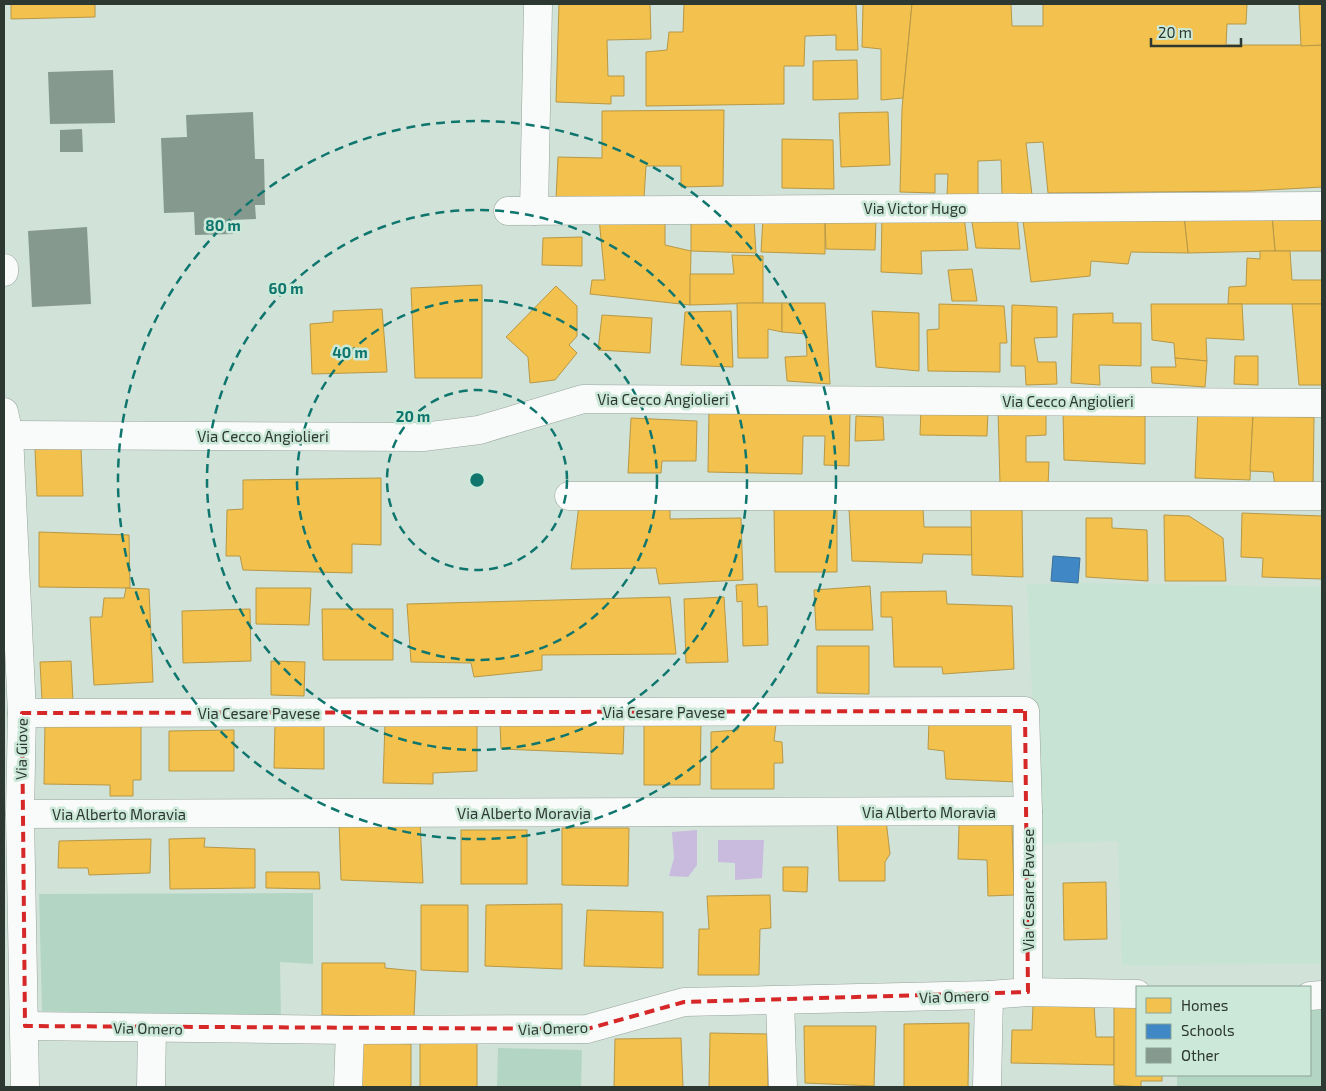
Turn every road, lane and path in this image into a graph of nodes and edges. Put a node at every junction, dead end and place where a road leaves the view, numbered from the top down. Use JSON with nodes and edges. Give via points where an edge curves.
{"nodes":[{"id":1,"x":538,"y":4,"type":"edge"},
{"id":2,"x":1322,"y":206,"type":"edge"},
{"id":3,"x":1322,"y":403,"type":"edge"},
{"id":4,"x":6,"y":424,"type":"edge"},
{"id":5,"x":569,"y":496,"type":"dead end"},
{"id":6,"x":1322,"y":496,"type":"edge"},
{"id":7,"x":10,"y":619,"type":"edge"},
{"id":8,"x":22,"y":713,"type":"junction"},
{"id":9,"x":1028,"y":811,"type":"junction"},
{"id":10,"x":15,"y":822,"type":"edge"},
{"id":11,"x":1028,"y":992,"type":"junction"},
{"id":12,"x":1136,"y":994,"type":"edge"},
{"id":13,"x":989,"y":996,"type":"junction"},
{"id":14,"x":780,"y":1001,"type":"junction"},
{"id":15,"x":25,"y":1026,"type":"junction"},
{"id":16,"x":152,"y":1028,"type":"junction"},
{"id":17,"x":350,"y":1030,"type":"junction"},
{"id":18,"x":14,"y":1059,"type":"edge"},
{"id":19,"x":25,"y":1087,"type":"edge"},
{"id":20,"x":152,"y":1087,"type":"edge"},
{"id":21,"x":348,"y":1087,"type":"edge"},
{"id":22,"x":782,"y":1087,"type":"edge"},
{"id":23,"x":987,"y":1087,"type":"edge"}],
"edges":[{"from":1,"to":2,"type":"street","name":"Via Victor Hugo","via":[[521,211]]},
{"from":3,"to":4,"type":"street","name":"Via Cecco Angiolieri","via":[[584,399],[479,430],[423,437]]},
{"from":4,"to":7,"type":"street","name":"Via Giove"},
{"from":5,"to":6,"type":"street"},
{"from":7,"to":8,"type":"street","name":"Via Giove"},
{"from":8,"to":9,"type":"street","name":"Via Cesare Pavese","via":[[1025,711]]},
{"from":8,"to":10,"type":"street","name":"Via Giove"},
{"from":9,"to":10,"type":"street","name":"Via Alberto Moravia"},
{"from":9,"to":11,"type":"street","name":"Via Cesare Pavese"},
{"from":10,"to":15,"type":"street","name":"Via Giove"},
{"from":11,"to":12,"type":"street","name":"Via Omero"},
{"from":11,"to":13,"type":"street","name":"Via Omero"},
{"from":13,"to":14,"type":"street","name":"Via Omero"},
{"from":13,"to":23,"type":"street"},
{"from":14,"to":17,"type":"street","name":"Via Omero","via":[[684,1002],[587,1029]]},
{"from":14,"to":22,"type":"street"},
{"from":15,"to":16,"type":"street","name":"Via Omero"},
{"from":15,"to":18,"type":"street","name":"Via Giove"},
{"from":16,"to":17,"type":"street","name":"Via Omero"},
{"from":16,"to":20,"type":"street"},
{"from":17,"to":21,"type":"street"},
{"from":18,"to":19,"type":"street","name":"Via Giove"}]}
